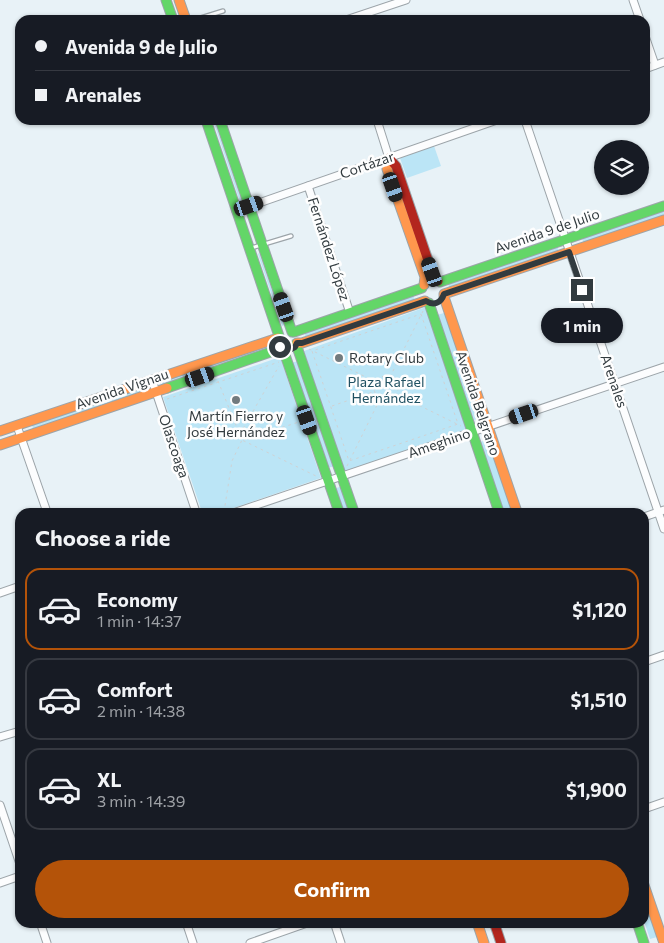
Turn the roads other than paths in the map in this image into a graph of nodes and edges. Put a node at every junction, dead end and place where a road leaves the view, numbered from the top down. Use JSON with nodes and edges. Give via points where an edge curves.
{"nodes":[{"id":1,"x":166,"y":0,"type":"edge"},
{"id":2,"x":179,"y":0,"type":"edge"},
{"id":3,"x":406,"y":0,"type":"edge"},
{"id":4,"x":633,"y":0,"type":"edge"},
{"id":5,"x":223,"y":11,"type":"dead end"},
{"id":6,"x":171,"y":15,"type":"edge"},
{"id":7,"x":184,"y":15,"type":"edge"},
{"id":8,"x":210,"y":15,"type":"edge"},
{"id":9,"x":361,"y":15,"type":"edge"},
{"id":10,"x":638,"y":15,"type":"edge"},
{"id":11,"x":650,"y":50,"type":"edge"},
{"id":12,"x":664,"y":62,"type":"edge"},
{"id":13,"x":655,"y":65,"type":"junction"},
{"id":14,"x":650,"y":66,"type":"edge"},
{"id":15,"x":208,"y":125,"type":"edge"},
{"id":16,"x":222,"y":125,"type":"edge"},
{"id":17,"x":379,"y":125,"type":"edge"},
{"id":18,"x":483,"y":125,"type":"edge"},
{"id":19,"x":527,"y":125,"type":"edge"},
{"id":20,"x":389,"y":158,"type":"junction"},
{"id":21,"x":308,"y":186,"type":"junction"},
{"id":22,"x":249,"y":206,"type":"junction"},
{"id":23,"x":664,"y":206,"type":"edge"},
{"id":24,"x":236,"y":211,"type":"junction"},
{"id":25,"x":664,"y":220,"type":"edge"},
{"id":26,"x":411,"y":223,"type":"junction"},
{"id":27,"x":291,"y":236,"type":"dead end"},
{"id":28,"x":565,"y":240,"type":"junction"},
{"id":29,"x":262,"y":245,"type":"junction"},
{"id":30,"x":249,"y":249,"type":"junction"},
{"id":31,"x":569,"y":252,"type":"junction"},
{"id":32,"x":439,"y":282,"type":"junction"},
{"id":33,"x":423,"y":286,"type":"junction"},
{"id":34,"x":444,"y":296,"type":"junction"},
{"id":35,"x":427,"y":302,"type":"junction"},
{"id":36,"x":350,"y":313,"type":"junction"},
{"id":37,"x":293,"y":332,"type":"junction"},
{"id":38,"x":278,"y":337,"type":"junction"},
{"id":39,"x":297,"y":343,"type":"junction"},
{"id":40,"x":282,"y":348,"type":"junction"},
{"id":41,"x":664,"y":367,"type":"edge"},
{"id":42,"x":152,"y":380,"type":"junction"},
{"id":43,"x":614,"y":384,"type":"junction"},
{"id":44,"x":156,"y":392,"type":"junction"},
{"id":45,"x":17,"y":426,"type":"junction"},
{"id":46,"x":488,"y":427,"type":"junction"},
{"id":47,"x":0,"y":432,"type":"edge"},
{"id":48,"x":473,"y":432,"type":"junction"},
{"id":49,"x":21,"y":438,"type":"junction"},
{"id":50,"x":0,"y":445,"type":"edge"},
{"id":51,"x":342,"y":477,"type":"junction"},
{"id":52,"x":328,"y":481,"type":"junction"},
{"id":53,"x":45,"y":508,"type":"edge"},
{"id":54,"x":195,"y":508,"type":"edge"},
{"id":55,"x":248,"y":508,"type":"edge"},
{"id":56,"x":338,"y":508,"type":"edge"},
{"id":57,"x":353,"y":508,"type":"edge"},
{"id":58,"x":498,"y":508,"type":"edge"},
{"id":59,"x":516,"y":508,"type":"edge"},
{"id":60,"x":661,"y":511,"type":"edge"},
{"id":61,"x":649,"y":515,"type":"edge"},
{"id":62,"x":664,"y":529,"type":"edge"},
{"id":63,"x":15,"y":588,"type":"edge"},
{"id":64,"x":0,"y":593,"type":"edge"},
{"id":65,"x":664,"y":655,"type":"edge"},
{"id":66,"x":649,"y":660,"type":"edge"},
{"id":67,"x":15,"y":732,"type":"edge"},
{"id":68,"x":0,"y":737,"type":"edge"},
{"id":69,"x":664,"y":802,"type":"edge"},
{"id":70,"x":0,"y":805,"type":"edge"},
{"id":71,"x":649,"y":807,"type":"edge"},
{"id":72,"x":15,"y":849,"type":"edge"},
{"id":73,"x":15,"y":878,"type":"edge"},
{"id":74,"x":0,"y":883,"type":"edge"},
{"id":75,"x":649,"y":900,"type":"edge"},
{"id":76,"x":42,"y":928,"type":"edge"},
{"id":77,"x":188,"y":928,"type":"edge"},
{"id":78,"x":293,"y":928,"type":"edge"},
{"id":79,"x":336,"y":928,"type":"edge"},
{"id":80,"x":479,"y":928,"type":"edge"},
{"id":81,"x":496,"y":928,"type":"edge"},
{"id":82,"x":639,"y":928,"type":"edge"},
{"id":83,"x":47,"y":943,"type":"edge"},
{"id":84,"x":193,"y":943,"type":"edge"},
{"id":85,"x":250,"y":943,"type":"edge"},
{"id":86,"x":341,"y":943,"type":"edge"},
{"id":87,"x":484,"y":943,"type":"edge"},
{"id":88,"x":501,"y":943,"type":"edge"},
{"id":89,"x":644,"y":943,"type":"edge"},
{"id":90,"x":664,"y":943,"type":"edge"}],
"edges":[{"from":1,"to":6,"type":"main road"},
{"from":2,"to":7,"type":"main road"},
{"from":3,"to":9,"type":"street"},
{"from":4,"to":10,"type":"street"},
{"from":5,"to":8,"type":"lane"},
{"from":11,"to":13,"type":"street"},
{"from":12,"to":13,"type":"street"},
{"from":13,"to":14,"type":"street"},
{"from":15,"to":24,"type":"main road"},
{"from":16,"to":22,"type":"main road"},
{"from":17,"to":20,"type":"street"},
{"from":18,"to":20,"type":"street","name":"Cortázar"},
{"from":19,"to":28,"type":"street","name":"Arenales"},
{"from":20,"to":21,"type":"street","name":"Cortázar"},
{"from":20,"to":26,"type":"main road","via":[[396,166]]},
{"from":21,"to":22,"type":"street","name":"Cortázar"},
{"from":21,"to":36,"type":"street","name":"Fernández López"},
{"from":22,"to":24,"type":"street","name":"Cortázar"},
{"from":22,"to":29,"type":"main road"},
{"from":23,"to":28,"type":"main road","name":"Avenida 9 de Julio"},
{"from":24,"to":30,"type":"main road"},
{"from":25,"to":31,"type":"main road","name":"Avenida 9 de Julio"},
{"from":26,"to":32,"type":"main road"},
{"from":26,"to":33,"type":"main road","via":[[425,277]]},
{"from":27,"to":29,"type":"lane"},
{"from":28,"to":31,"type":"street","name":"Arenales"},
{"from":28,"to":32,"type":"main road","name":"Avenida 9 de Julio"},
{"from":29,"to":30,"type":"lane"},
{"from":29,"to":37,"type":"main road"},
{"from":30,"to":38,"type":"main road"},
{"from":31,"to":34,"type":"main road","name":"Avenida 9 de Julio"},
{"from":31,"to":43,"type":"street","name":"Arenales"},
{"from":32,"to":33,"type":"main road","via":[[429,281]]},
{"from":32,"to":34,"type":"main road","via":[[444,288]]},
{"from":33,"to":35,"type":"main road","via":[[422,295]]},
{"from":33,"to":36,"type":"main road"},
{"from":34,"to":35,"type":"main road","via":[[440,302]]},
{"from":34,"to":46,"type":"main road","name":"Avenida Belgrano"},
{"from":35,"to":39,"type":"main road"},
{"from":35,"to":48,"type":"main road","name":"Avenida Belgrano"},
{"from":36,"to":37,"type":"main road"},
{"from":37,"to":38,"type":"main road","via":[[284,331]]},
{"from":37,"to":39,"type":"main road"},
{"from":38,"to":40,"type":"main road"},
{"from":38,"to":42,"type":"main road","name":"Avenida Vignau"},
{"from":39,"to":40,"type":"main road","via":[[292,349]]},
{"from":39,"to":51,"type":"main road"},
{"from":40,"to":44,"type":"main road","name":"Avenida Vignau"},
{"from":40,"to":52,"type":"main road"},
{"from":41,"to":43,"type":"street","name":"Ameghino"},
{"from":42,"to":44,"type":"street","name":"Olascoaga"},
{"from":42,"to":45,"type":"main road","name":"Avenida Vignau"},
{"from":43,"to":46,"type":"street","name":"Ameghino"},
{"from":43,"to":60,"type":"street","name":"Arenales"},
{"from":44,"to":49,"type":"main road","name":"Avenida Vignau"},
{"from":44,"to":54,"type":"street","name":"Olascoaga"},
{"from":45,"to":47,"type":"main road","name":"Avenida Vignau"},
{"from":45,"to":49,"type":"street"},
{"from":46,"to":48,"type":"street","name":"Ameghino"},
{"from":46,"to":59,"type":"main road","name":"Avenida Belgrano"},
{"from":48,"to":51,"type":"street","name":"Ameghino"},
{"from":48,"to":58,"type":"main road","name":"Avenida Belgrano"},
{"from":49,"to":50,"type":"main road","name":"Avenida Vignau"},
{"from":49,"to":53,"type":"street"},
{"from":51,"to":52,"type":"street","name":"Ameghino"},
{"from":51,"to":57,"type":"main road"},
{"from":52,"to":55,"type":"street","name":"Ameghino"},
{"from":52,"to":56,"type":"main road"},
{"from":60,"to":61,"type":"street"},
{"from":60,"to":62,"type":"street","name":"Arenales"},
{"from":63,"to":64,"type":"street"},
{"from":65,"to":66,"type":"street"},
{"from":67,"to":68,"type":"street"},
{"from":69,"to":71,"type":"street"},
{"from":70,"to":72,"type":"street"},
{"from":73,"to":74,"type":"street"},
{"from":75,"to":90,"type":"main road"},
{"from":76,"to":83,"type":"street"},
{"from":77,"to":84,"type":"street"},
{"from":78,"to":85,"type":"street"},
{"from":79,"to":86,"type":"street"},
{"from":80,"to":87,"type":"main road"},
{"from":81,"to":88,"type":"main road"},
{"from":82,"to":89,"type":"main road"}]}
